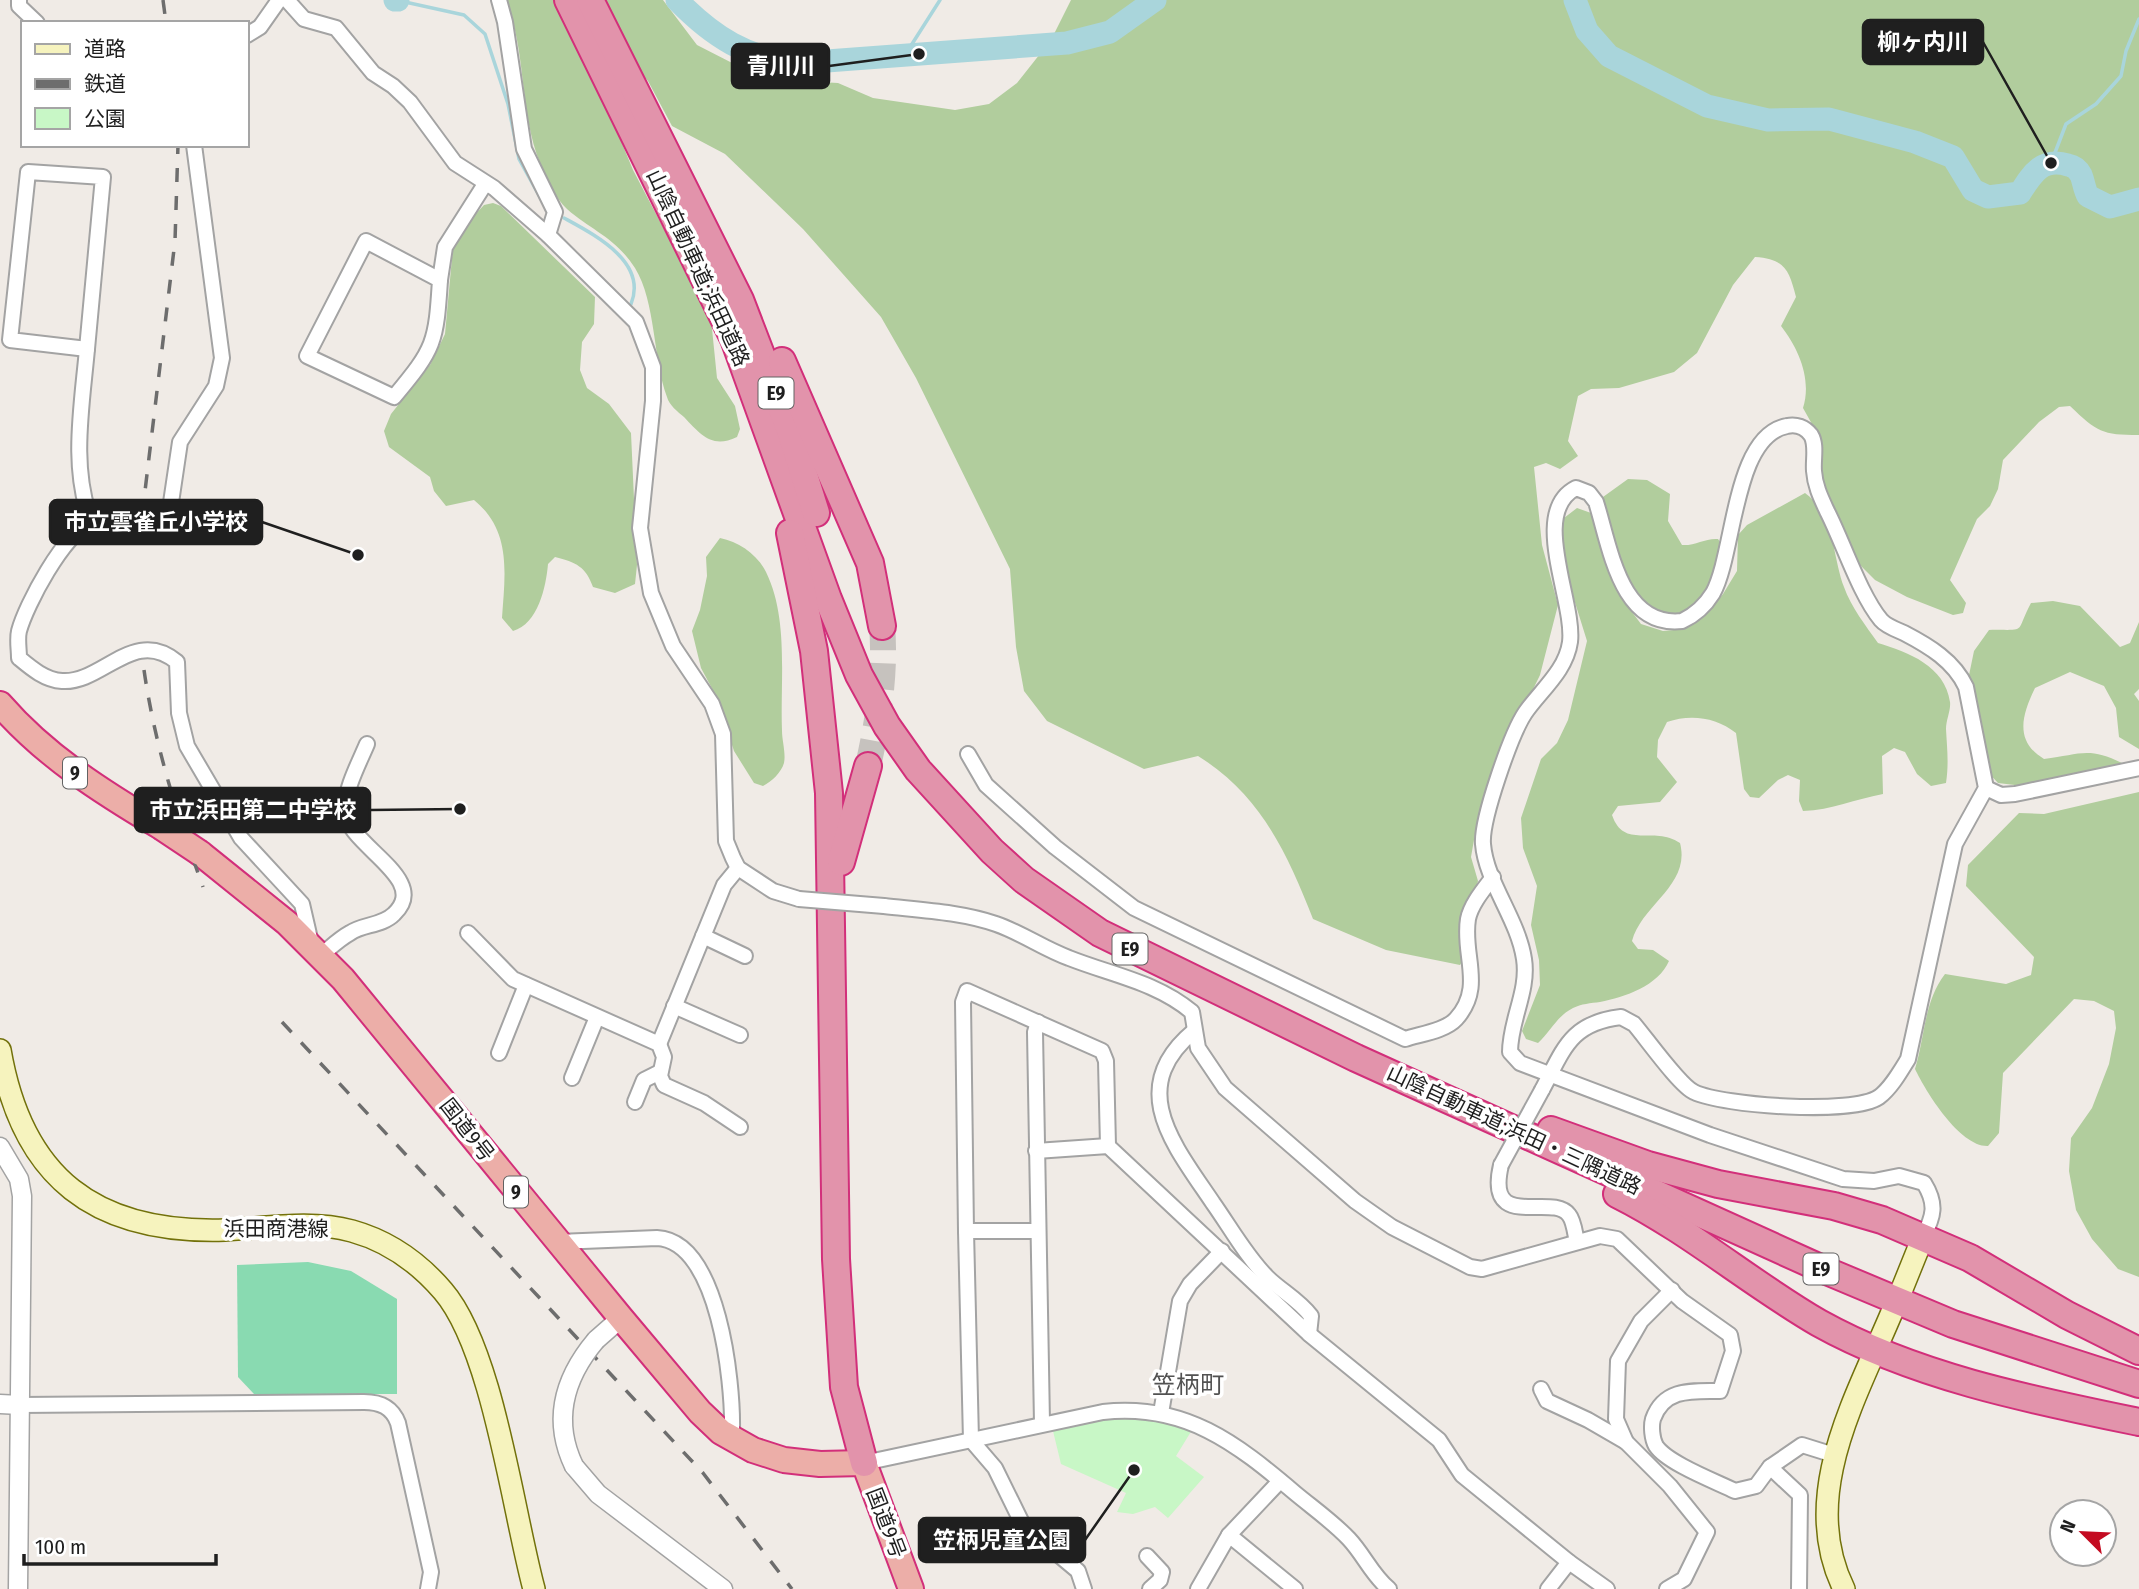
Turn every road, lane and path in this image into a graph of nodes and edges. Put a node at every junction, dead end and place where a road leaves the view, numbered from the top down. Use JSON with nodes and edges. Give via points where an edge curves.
{"nodes":[{"id":1,"x":19,"y":0,"type":"edge"},
{"id":2,"x":279,"y":0,"type":"edge"},
{"id":3,"x":287,"y":0,"type":"edge"},
{"id":4,"x":499,"y":0,"type":"edge"},
{"id":5,"x":568,"y":0,"type":"edge"},
{"id":6,"x":590,"y":0,"type":"edge"},
{"id":7,"x":35,"y":21,"type":"edge"},
{"id":8,"x":248,"y":34,"type":"edge"},
{"id":9,"x":613,"y":69,"type":"junction"},
{"id":10,"x":660,"y":139,"type":"junction"},
{"id":11,"x":194,"y":147,"type":"edge"},
{"id":12,"x":485,"y":184,"type":"junction"},
{"id":13,"x":548,"y":235,"type":"junction"},
{"id":14,"x":440,"y":280,"type":"junction"},
{"id":15,"x":87,"y":349,"type":"junction"},
{"id":16,"x":756,"y":395,"type":"junction"},
{"id":17,"x":92,"y":523,"type":"junction"},
{"id":18,"x":882,"y":626,"type":"tunnel mouth"},
{"id":19,"x":859,"y":660,"type":"junction"},
{"id":20,"x":0,"y":704,"type":"edge"},
{"id":21,"x":367,"y":744,"type":"dead end"},
{"id":22,"x":968,"y":754,"type":"dead end"},
{"id":23,"x":868,"y":766,"type":"tunnel mouth"},
{"id":24,"x":2139,"y":768,"type":"edge"},
{"id":25,"x":1986,"y":788,"type":"junction"},
{"id":26,"x":738,"y":868,"type":"junction"},
{"id":27,"x":1493,"y":877,"type":"junction"},
{"id":28,"x":468,"y":933,"type":"dead end"},
{"id":29,"x":703,"y":936,"type":"junction"},
{"id":30,"x":831,"y":937,"type":"junction"},
{"id":31,"x":316,"y":952,"type":"junction"},
{"id":32,"x":745,"y":956,"type":"dead end"},
{"id":33,"x":526,"y":985,"type":"junction"},
{"id":34,"x":674,"y":1006,"type":"junction"},
{"id":35,"x":597,"y":1017,"type":"junction"},
{"id":36,"x":1038,"y":1022,"type":"junction"},
{"id":37,"x":1194,"y":1031,"type":"junction"},
{"id":38,"x":740,"y":1035,"type":"dead end"},
{"id":39,"x":659,"y":1044,"type":"junction"},
{"id":40,"x":0,"y":1050,"type":"edge"},
{"id":41,"x":499,"y":1053,"type":"dead end"},
{"id":42,"x":1356,"y":1058,"type":"junction"},
{"id":43,"x":660,"y":1072,"type":"junction"},
{"id":44,"x":1550,"y":1075,"type":"junction"},
{"id":45,"x":572,"y":1078,"type":"dead end"},
{"id":46,"x":635,"y":1102,"type":"dead end"},
{"id":47,"x":740,"y":1127,"type":"dead end"},
{"id":48,"x":1512,"y":1129,"type":"junction"},
{"id":49,"x":1108,"y":1146,"type":"junction"},
{"id":50,"x":0,"y":1147,"type":"edge"},
{"id":51,"x":1036,"y":1151,"type":"junction"},
{"id":52,"x":966,"y":1231,"type":"junction"},
{"id":53,"x":1038,"y":1231,"type":"junction"},
{"id":54,"x":1923,"y":1237,"type":"junction"},
{"id":55,"x":558,"y":1242,"type":"junction"},
{"id":56,"x":1577,"y":1242,"type":"junction"},
{"id":57,"x":1222,"y":1251,"type":"junction"},
{"id":58,"x":1902,"y":1289,"type":"dead end"},
{"id":59,"x":1672,"y":1290,"type":"junction"},
{"id":60,"x":1892,"y":1312,"type":"dead end"},
{"id":61,"x":621,"y":1318,"type":"junction"},
{"id":62,"x":1309,"y":1334,"type":"junction"},
{"id":63,"x":1876,"y":1350,"type":"junction"},
{"id":64,"x":2139,"y":1352,"type":"edge"},
{"id":65,"x":2139,"y":1384,"type":"edge"},
{"id":66,"x":1541,"y":1389,"type":"dead end"},
{"id":67,"x":0,"y":1405,"type":"edge"},
{"id":68,"x":20,"y":1405,"type":"junction"},
{"id":69,"x":1161,"y":1413,"type":"junction"},
{"id":70,"x":2139,"y":1422,"type":"edge"},
{"id":71,"x":1042,"y":1423,"type":"junction"},
{"id":72,"x":732,"y":1429,"type":"dead end"},
{"id":73,"x":971,"y":1440,"type":"junction"},
{"id":74,"x":1626,"y":1442,"type":"junction"},
{"id":75,"x":1834,"y":1455,"type":"junction"},
{"id":76,"x":864,"y":1463,"type":"junction"},
{"id":77,"x":1770,"y":1467,"type":"junction"},
{"id":78,"x":1280,"y":1481,"type":"junction"},
{"id":79,"x":1229,"y":1535,"type":"junction"},
{"id":80,"x":1147,"y":1556,"type":"dead end"},
{"id":81,"x":1569,"y":1562,"type":"junction"},
{"id":82,"x":18,"y":1589,"type":"edge"},
{"id":83,"x":428,"y":1589,"type":"edge"},
{"id":84,"x":534,"y":1589,"type":"edge"},
{"id":85,"x":723,"y":1589,"type":"edge"},
{"id":86,"x":911,"y":1589,"type":"edge"},
{"id":87,"x":1084,"y":1589,"type":"edge"},
{"id":88,"x":1150,"y":1589,"type":"edge"},
{"id":89,"x":1198,"y":1589,"type":"edge"},
{"id":90,"x":1295,"y":1589,"type":"edge"},
{"id":91,"x":1389,"y":1589,"type":"edge"},
{"id":92,"x":1548,"y":1589,"type":"edge"},
{"id":93,"x":1607,"y":1589,"type":"edge"},
{"id":94,"x":1667,"y":1589,"type":"edge"},
{"id":95,"x":1799,"y":1589,"type":"edge"},
{"id":96,"x":1844,"y":1589,"type":"edge"}],
"edges":[{"from":1,"to":7,"type":"street","via":[[19,6]]},
{"from":2,"to":8,"type":"street","via":[[260,27]]},
{"from":3,"to":12,"type":"street","via":[[304,19],[336,28],[373,73],[411,102],[455,163]]},
{"from":4,"to":13,"type":"street","via":[[524,149],[555,212]]},
{"from":5,"to":9,"type":"highway","name":"山陰自動車道;浜田道路","number":"E9"},
{"from":6,"to":9,"type":"highway","name":"山陰自動車道;浜田道路","number":"E9"},
{"from":9,"to":10,"type":"highway","name":"山陰自動車道;浜田道路","number":"E9"},
{"from":9,"to":16,"type":"highway","name":"山陰自動車道;浜田道路","number":"E9"},
{"from":10,"to":18,"type":"highway","via":[[722,240],[774,342],[870,564]]},
{"from":10,"to":19,"type":"highway","name":"山陰自動車道;浜田道路","number":"E9","via":[[740,300],[767,367]]},
{"from":11,"to":17,"type":"street","via":[[222,358],[216,386],[180,442],[169,516],[158,525]]},
{"from":12,"to":13,"type":"street"},
{"from":12,"to":14,"type":"street","via":[[445,247]]},
{"from":13,"to":26,"type":"street","via":[[636,322],[653,367],[642,541],[651,593],[673,646],[712,704],[723,734],[726,841]]},
{"from":14,"to":14,"type":"street","via":[[437,331],[426,359],[394,397],[307,356],[366,241]]},
{"from":15,"to":15,"type":"street","via":[[10,340],[27,172],[103,177]]},
{"from":15,"to":17,"type":"street","via":[[79,443],[84,503]]},
{"from":16,"to":19,"type":"highway","name":"山陰自動車道;浜田道路","number":"E9"},
{"from":16,"to":30,"type":"highway","via":[[776,467],[814,651],[829,793]]},
{"from":17,"to":31,"type":"street","via":[[64,548],[26,610],[18,634],[19,658],[37,673],[61,681],[78,679],[128,653],[167,653],[177,662],[179,713],[187,746],[241,838],[302,904]]},
{"from":19,"to":42,"type":"highway","name":"山陰自動車道;浜田・三隅道路","number":"E9","via":[[935,793],[1024,880],[1100,933]]},
{"from":20,"to":31,"type":"highway","name":"国道9号","number":"9","bridge":true,"via":[[60,762],[200,853]]},
{"from":21,"to":31,"type":"street","via":[[345,809],[349,829],[396,872],[401,902],[395,914]]},
{"from":22,"to":27,"type":"street","via":[[986,785],[1055,847],[1134,908],[1405,1039],[1456,1019],[1474,972],[1467,945],[1468,917]]},
{"from":23,"to":30,"type":"highway","via":[[843,853]]},
{"from":24,"to":25,"type":"street","via":[[2015,794],[2001,795]]},
{"from":25,"to":27,"type":"street","via":[[1959,672],[1915,639],[1882,622],[1818,492],[1810,433],[1794,425],[1781,427],[1758,448],[1741,486],[1713,592],[1703,607],[1682,621],[1642,612],[1622,584],[1596,502],[1582,489],[1565,494],[1555,515],[1554,535],[1570,645],[1517,727],[1489,803],[1483,845]]},
{"from":25,"to":44,"type":"street","via":[[1955,844],[1908,1059],[1877,1098],[1820,1108],[1724,1100],[1692,1092],[1634,1024],[1621,1017],[1585,1025]]},
{"from":26,"to":29,"type":"street","via":[[724,885]]},
{"from":26,"to":37,"type":"street","bridge":true,"via":[[773,891],[799,900],[884,906],[992,922],[1067,958],[1154,987],[1192,1012]]},
{"from":27,"to":44,"type":"street","via":[[1510,910],[1524,957],[1525,979],[1510,1052],[1520,1063]]},
{"from":28,"to":33,"type":"street","via":[[502,972]]},
{"from":29,"to":32,"type":"street"},
{"from":29,"to":34,"type":"street"},
{"from":30,"to":76,"type":"highway","via":[[840,1345]]},
{"from":31,"to":55,"type":"highway","name":"国道9号","number":"9"},
{"from":33,"to":35,"type":"street"},
{"from":33,"to":41,"type":"street"},
{"from":34,"to":38,"type":"street"},
{"from":34,"to":39,"type":"street"},
{"from":35,"to":39,"type":"street"},
{"from":35,"to":45,"type":"street"},
{"from":36,"to":49,"type":"street","via":[[1105,1055]]},
{"from":36,"to":51,"type":"street"},
{"from":36,"to":52,"type":"street","via":[[967,991],[963,1002]]},
{"from":37,"to":56,"type":"street","via":[[1198,1048],[1225,1088],[1355,1201],[1392,1227],[1482,1269]]},
{"from":37,"to":62,"type":"street","via":[[1163,1065],[1161,1107],[1171,1141],[1267,1277],[1311,1316]]},
{"from":39,"to":43,"type":"street","via":[[664,1057]]},
{"from":40,"to":84,"type":"main road","name":"浜田商港線","via":[[19,1120],[38,1156],[90,1202],[131,1222],[172,1229],[311,1225],[352,1231],[419,1265],[446,1294],[468,1332],[487,1391]]},
{"from":42,"to":48,"type":"highway","name":"山陰自動車道;浜田・三隅道路","number":"E9"},
{"from":42,"to":54,"type":"highway","via":[[1648,1165],[1834,1206]]},
{"from":43,"to":46,"type":"street","via":[[644,1080]]},
{"from":43,"to":47,"type":"street","via":[[664,1085],[704,1103]]},
{"from":44,"to":54,"type":"street","via":[[1843,1179],[1874,1181],[1899,1176],[1924,1183],[1933,1198],[1933,1216]]},
{"from":44,"to":56,"type":"street","bridge":true,"via":[[1497,1183],[1503,1197],[1516,1207],[1563,1209],[1571,1216]]},
{"from":48,"to":63,"type":"highway","via":[[1559,1164],[1634,1202],[1810,1317]]},
{"from":48,"to":65,"type":"highway","name":"山陰自動車道;浜田・三隅道路","number":"E9","via":[[1952,1324]]},
{"from":49,"to":51,"type":"street"},
{"from":49,"to":57,"type":"street"},
{"from":50,"to":68,"type":"street","via":[[19,1180],[22,1196]]},
{"from":51,"to":53,"type":"street"},
{"from":52,"to":53,"type":"street"},
{"from":52,"to":73,"type":"street"},
{"from":53,"to":71,"type":"street"},
{"from":54,"to":58,"type":"main road"},
{"from":54,"to":64,"type":"highway","via":[[1970,1258]]},
{"from":55,"to":61,"type":"highway","name":"国道9号","number":"9"},
{"from":55,"to":72,"type":"street","via":[[657,1238],[681,1248],[705,1283],[721,1327],[733,1403]]},
{"from":56,"to":59,"type":"street","via":[[1600,1236],[1616,1239]]},
{"from":57,"to":62,"type":"street"},
{"from":57,"to":69,"type":"street","via":[[1180,1301]]},
{"from":59,"to":74,"type":"street","via":[[1642,1321],[1618,1362],[1616,1419]]},
{"from":59,"to":77,"type":"street","via":[[1730,1335],[1733,1351],[1720,1391],[1684,1391],[1668,1396],[1657,1408],[1651,1424],[1656,1446],[1735,1491],[1756,1486]]},
{"from":60,"to":63,"type":"main road"},
{"from":61,"to":76,"type":"highway","name":"国道9号","number":"9","via":[[721,1432],[784,1461]]},
{"from":61,"to":85,"type":"street","bridge":true,"via":[[596,1340],[579,1364],[562,1405],[562,1434],[575,1466],[598,1494]]},
{"from":62,"to":81,"type":"street","via":[[1439,1440],[1462,1475]]},
{"from":63,"to":70,"type":"highway","via":[[1950,1376]]},
{"from":63,"to":75,"type":"main road"},
{"from":66,"to":74,"type":"street","via":[[1547,1401]]},
{"from":67,"to":68,"type":"street"},
{"from":68,"to":82,"type":"street"},
{"from":68,"to":83,"type":"street","via":[[384,1405],[398,1423],[431,1572]]},
{"from":69,"to":71,"type":"street","via":[[1119,1410]]},
{"from":69,"to":78,"type":"street","via":[[1217,1434]]},
{"from":71,"to":73,"type":"street"},
{"from":73,"to":76,"type":"street"},
{"from":73,"to":87,"type":"street","via":[[995,1468],[1023,1525],[1077,1571]]},
{"from":74,"to":94,"type":"street","via":[[1707,1532],[1684,1579]]},
{"from":75,"to":77,"type":"street","via":[[1802,1446]]},
{"from":75,"to":96,"type":"main road","via":[[1826,1491],[1827,1527],[1831,1556]]},
{"from":76,"to":86,"type":"highway","name":"国道9号"},
{"from":77,"to":95,"type":"street","via":[[1800,1495]]},
{"from":78,"to":79,"type":"street"},
{"from":78,"to":91,"type":"street","via":[[1342,1532]]},
{"from":79,"to":89,"type":"street"},
{"from":79,"to":90,"type":"street"},
{"from":80,"to":88,"type":"street","via":[[1162,1572]]},
{"from":81,"to":92,"type":"street"},
{"from":81,"to":93,"type":"street"}]}
